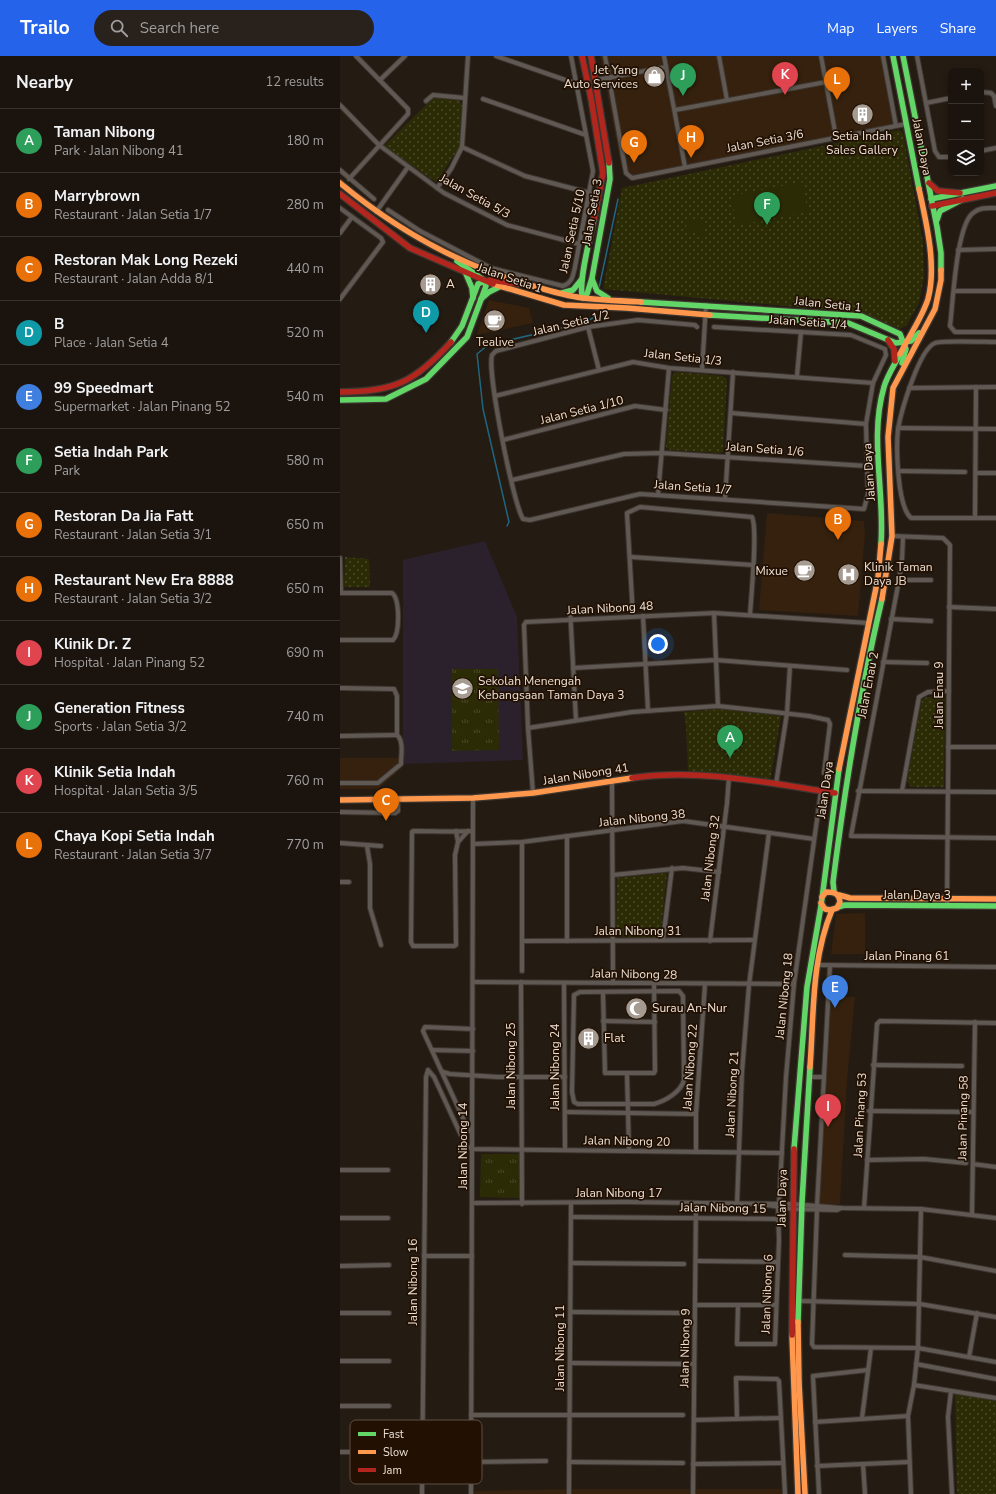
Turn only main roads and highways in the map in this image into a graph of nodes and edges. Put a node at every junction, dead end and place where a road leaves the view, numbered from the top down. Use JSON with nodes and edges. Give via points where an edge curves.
{"nodes":[{"id":1,"x":582,"y":56,"type":"edge"},
{"id":2,"x":591,"y":56,"type":"edge"},
{"id":3,"x":892,"y":56,"type":"edge"},
{"id":4,"x":903,"y":56,"type":"edge"},
{"id":5,"x":585,"y":67,"type":"junction"},
{"id":6,"x":596,"y":80,"type":"junction"},
{"id":7,"x":591,"y":98,"type":"junction"},
{"id":8,"x":926,"y":174,"type":"junction"},
{"id":9,"x":340,"y":182,"type":"edge"},
{"id":10,"x":918,"y":186,"type":"junction"},
{"id":11,"x":996,"y":186,"type":"edge"},
{"id":12,"x":960,"y":193,"type":"junction"},
{"id":13,"x":996,"y":193,"type":"edge"},
{"id":14,"x":340,"y":194,"type":"edge"},
{"id":15,"x":963,"y":199,"type":"junction"},
{"id":16,"x":929,"y":200,"type":"junction"},
{"id":17,"x":932,"y":206,"type":"junction"},
{"id":18,"x":358,"y":209,"type":"junction"},
{"id":19,"x":376,"y":212,"type":"junction"},
{"id":20,"x":927,"y":227,"type":"junction"},
{"id":21,"x":937,"y":227,"type":"junction"},
{"id":22,"x":386,"y":231,"type":"junction"},
{"id":23,"x":445,"y":252,"type":"junction"},
{"id":24,"x":466,"y":274,"type":"junction"},
{"id":25,"x":592,"y":278,"type":"junction"},
{"id":26,"x":582,"y":279,"type":"junction"},
{"id":27,"x":484,"y":281,"type":"junction"},
{"id":28,"x":527,"y":284,"type":"junction"},
{"id":29,"x":501,"y":286,"type":"junction"},
{"id":30,"x":560,"y":294,"type":"junction"},
{"id":31,"x":473,"y":298,"type":"junction"},
{"id":32,"x":583,"y":298,"type":"junction"},
{"id":33,"x":613,"y":299,"type":"junction"},
{"id":34,"x":481,"y":300,"type":"junction"},
{"id":35,"x":546,"y":301,"type":"junction"},
{"id":36,"x":627,"y":308,"type":"junction"},
{"id":37,"x":917,"y":321,"type":"junction"},
{"id":38,"x":926,"y":324,"type":"junction"},
{"id":39,"x":892,"y":330,"type":"junction"},
{"id":40,"x":888,"y":339,"type":"junction"},
{"id":41,"x":905,"y":342,"type":"junction"},
{"id":42,"x":895,"y":362,"type":"junction"},
{"id":43,"x":898,"y":376,"type":"junction"},
{"id":44,"x":340,"y":392,"type":"edge"},
{"id":45,"x":340,"y":400,"type":"edge"},
{"id":46,"x":835,"y":792,"type":"junction"},
{"id":47,"x":340,"y":800,"type":"edge"},
{"id":48,"x":837,"y":893,"type":"junction"},
{"id":49,"x":996,"y":899,"type":"edge"},
{"id":50,"x":822,"y":900,"type":"junction"},
{"id":51,"x":996,"y":906,"type":"edge"},
{"id":52,"x":838,"y":907,"type":"junction"},
{"id":53,"x":832,"y":910,"type":"junction"},
{"id":54,"x":798,"y":1494,"type":"edge"},
{"id":55,"x":806,"y":1494,"type":"edge"}],
"edges":[{"from":1,"to":5,"type":"main road","name":"Jalan Setia 3"},
{"from":2,"to":6,"type":"main road","name":"Jalan Setia 3"},
{"from":3,"to":10,"type":"main road","name":"Jalan Daya"},
{"from":4,"to":8,"type":"main road","name":"Jalan Daya"},
{"from":5,"to":6,"type":"main road"},
{"from":5,"to":7,"type":"main road","name":"Jalan Setia 3"},
{"from":6,"to":7,"type":"main road"},
{"from":6,"to":25,"type":"main road","name":"Jalan Setia 3","via":[[610,173]]},
{"from":7,"to":26,"type":"main road","name":"Jalan Setia 3","via":[[603,173]]},
{"from":8,"to":12,"type":"main road","via":[[933,189]]},
{"from":8,"to":16,"type":"main road","name":"Jalan Daya"},
{"from":9,"to":19,"type":"main road","name":"Jalan Setia 1"},
{"from":10,"to":16,"type":"main road","via":[[923,197]]},
{"from":10,"to":20,"type":"main road","name":"Jalan Daya"},
{"from":11,"to":12,"type":"main road"},
{"from":12,"to":16,"type":"main road"},
{"from":13,"to":15,"type":"main road"},
{"from":14,"to":18,"type":"main road","name":"Jalan Setia 1"},
{"from":15,"to":17,"type":"main road"},
{"from":15,"to":21,"type":"main road","via":[[940,211],[937,216]]},
{"from":16,"to":17,"type":"main road"},
{"from":16,"to":20,"type":"main road","name":"Jalan Daya"},
{"from":17,"to":21,"type":"main road","name":"Jalan Daya"},
{"from":18,"to":19,"type":"main road","via":[[366,213]]},
{"from":18,"to":22,"type":"main road","name":"Jalan Setia 1"},
{"from":19,"to":22,"type":"main road","via":[[376,222]]},
{"from":19,"to":23,"type":"main road","name":"Jalan Setia 1","via":[[419,241]]},
{"from":20,"to":37,"type":"main road","name":"Jalan Daya","via":[[930,282],[928,298]]},
{"from":21,"to":38,"type":"main road","name":"Jalan Daya","via":[[941,253],[941,280],[935,309]]},
{"from":22,"to":24,"type":"main road","name":"Jalan Setia 1","via":[[410,248]]},
{"from":23,"to":27,"type":"main road"},
{"from":23,"to":28,"type":"main road","name":"Jalan Setia 1","via":[[486,272]]},
{"from":24,"to":27,"type":"main road","name":"Jalan Setia 1"},
{"from":24,"to":31,"type":"main road"},
{"from":25,"to":32,"type":"main road","name":"Jalan Setia 3","via":[[587,294]]},
{"from":25,"to":33,"type":"main road","via":[[599,294]]},
{"from":26,"to":30,"type":"main road","via":[[569,292]]},
{"from":26,"to":32,"type":"main road","name":"Jalan Setia 3"},
{"from":27,"to":28,"type":"main road","via":[[491,279],[511,284]]},
{"from":27,"to":29,"type":"main road","name":"Jalan Setia 1"},
{"from":27,"to":31,"type":"main road","via":[[478,284]]},
{"from":27,"to":34,"type":"main road","via":[[486,286]]},
{"from":28,"to":30,"type":"main road","name":"Jalan Setia 1"},
{"from":29,"to":34,"type":"main road"},
{"from":29,"to":35,"type":"main road","name":"Jalan Setia 1"},
{"from":30,"to":32,"type":"main road","name":"Jalan Setia 1"},
{"from":31,"to":44,"type":"main road","via":[[453,340],[420,374],[407,382],[380,391]]},
{"from":32,"to":33,"type":"main road","name":"Jalan Setia 1"},
{"from":32,"to":35,"type":"main road","via":[[574,303]]},
{"from":32,"to":36,"type":"main road","via":[[591,304]]},
{"from":33,"to":39,"type":"main road","name":"Jalan Setia 1","via":[[850,314],[861,316]]},
{"from":34,"to":45,"type":"main road","via":[[467,337],[426,379],[386,399]]},
{"from":35,"to":36,"type":"main road","name":"Jalan Setia 1","via":[[564,305]]},
{"from":36,"to":40,"type":"main road","name":"Jalan Setia 1","via":[[848,323]]},
{"from":37,"to":39,"type":"main road","via":[[905,332]]},
{"from":37,"to":41,"type":"main road","name":"Jalan Daya"},
{"from":38,"to":41,"type":"main road","via":[[916,337]]},
{"from":38,"to":43,"type":"main road","name":"Jalan Daya"},
{"from":39,"to":41,"type":"main road","name":"Jalan Setia 1","via":[[900,334]]},
{"from":40,"to":41,"type":"main road","name":"Jalan Setia 1","via":[[896,343]]},
{"from":40,"to":42,"type":"main road","via":[[894,349]]},
{"from":41,"to":42,"type":"main road","name":"Jalan Daya"},
{"from":41,"to":43,"type":"main road","via":[[906,349]]},
{"from":42,"to":46,"type":"main road","name":"Jalan Daya","via":[[884,385],[880,401],[877,437],[882,527],[878,578]]},
{"from":43,"to":48,"type":"main road","name":"Jalan Daya","via":[[893,388],[888,437],[892,536],[885,587],[868,660],[844,794],[833,882]]},
{"from":46,"to":47,"type":"main road","name":"Jalan Nibong 41","via":[[683,773],[533,793],[473,798]]},
{"from":46,"to":50,"type":"main road","name":"Jalan Daya"},
{"from":48,"to":49,"type":"main road","name":"Jalan Daya 3","via":[[850,898]]},
{"from":48,"to":50,"type":"main road","via":[[826,892]]},
{"from":48,"to":52,"type":"main road","via":[[840,902]]},
{"from":50,"to":53,"type":"main road","via":[[825,909]]},
{"from":50,"to":54,"type":"main road","name":"Jalan Daya","via":[[807,987],[799,1076],[793,1206],[792,1364]]},
{"from":51,"to":52,"type":"main road","name":"Jalan Daya 3"},
{"from":52,"to":53,"type":"main road"},
{"from":53,"to":55,"type":"main road","name":"Jalan Daya","via":[[826,921],[819,965],[809,1077],[802,1207],[798,1347]]}]}
